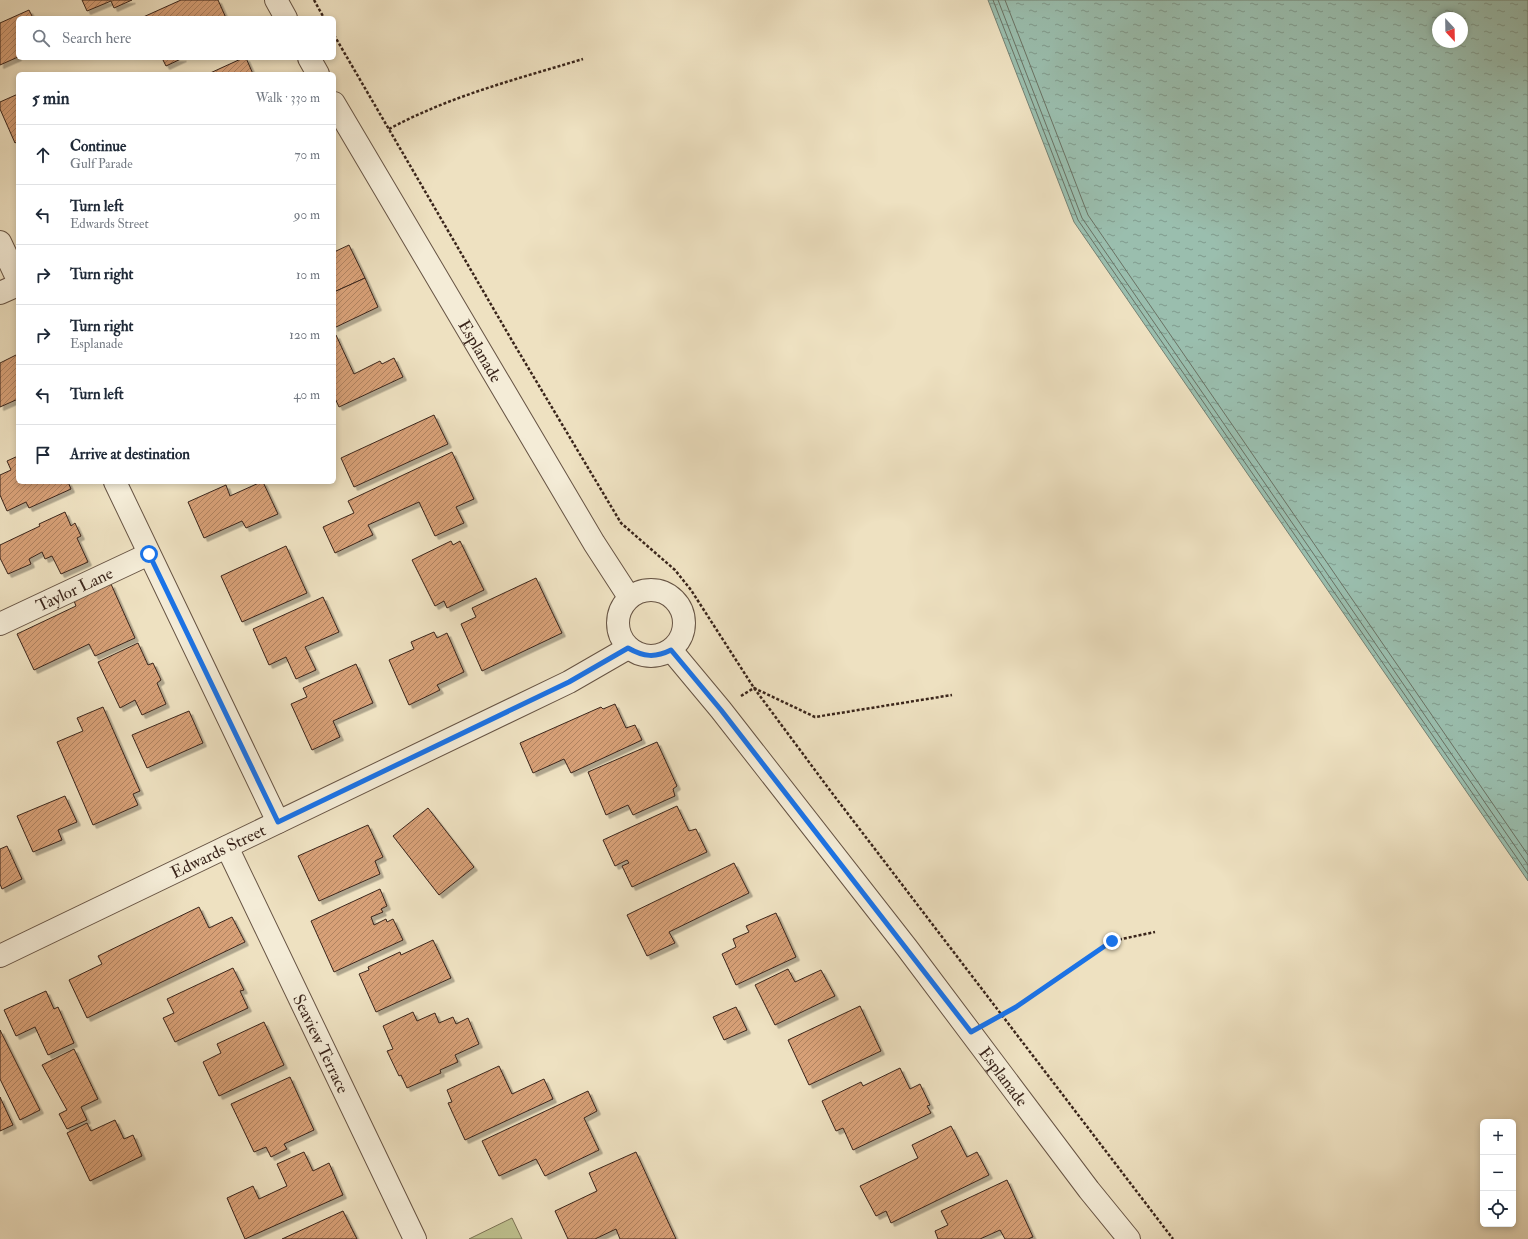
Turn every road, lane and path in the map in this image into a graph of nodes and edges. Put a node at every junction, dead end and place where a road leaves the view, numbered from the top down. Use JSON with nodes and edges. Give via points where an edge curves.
{"nodes":[{"id":1,"x":276,"y":0,"type":"edge"},
{"id":2,"x":314,"y":0,"type":"edge"},
{"id":3,"x":285,"y":16,"type":"edge"},
{"id":4,"x":323,"y":16,"type":"edge"},
{"id":5,"x":336,"y":38,"type":"edge"},
{"id":6,"x":583,"y":59,"type":"dead end"},
{"id":7,"x":310,"y":60,"type":"edge"},
{"id":8,"x":317,"y":72,"type":"edge"},
{"id":9,"x":336,"y":111,"type":"edge"},
{"id":10,"x":389,"y":129,"type":"junction"},
{"id":11,"x":341,"y":131,"type":"edge"},
{"id":12,"x":0,"y":242,"type":"edge"},
{"id":13,"x":16,"y":276,"type":"edge"},
{"id":14,"x":16,"y":286,"type":"edge"},
{"id":15,"x":0,"y":293,"type":"edge"},
{"id":16,"x":116,"y":484,"type":"edge"},
{"id":17,"x":149,"y":554,"type":"junction"},
{"id":18,"x":630,"y":597,"type":"junction"},
{"id":19,"x":0,"y":624,"type":"edge"},
{"id":20,"x":628,"y":648,"type":"junction"},
{"id":21,"x":671,"y":650,"type":"junction"},
{"id":22,"x":754,"y":688,"type":"junction"},
{"id":23,"x":952,"y":695,"type":"dead end"},
{"id":24,"x":721,"y":710,"type":"junction"},
{"id":25,"x":278,"y":822,"type":"junction"},
{"id":26,"x":227,"y":847,"type":"junction"},
{"id":27,"x":1155,"y":932,"type":"dead end"},
{"id":28,"x":0,"y":956,"type":"edge"},
{"id":29,"x":1001,"y":1016,"type":"junction"},
{"id":30,"x":971,"y":1032,"type":"junction"},
{"id":31,"x":416,"y":1239,"type":"edge"},
{"id":32,"x":1129,"y":1239,"type":"edge"},
{"id":33,"x":1173,"y":1239,"type":"edge"}],
"edges":[{"from":1,"to":3,"type":"street"},
{"from":2,"to":4,"type":"path"},
{"from":5,"to":10,"type":"path"},
{"from":6,"to":10,"type":"path","via":[[477,91],[409,118]]},
{"from":7,"to":8,"type":"street"},
{"from":9,"to":11,"type":"street","name":"Esplanade"},
{"from":10,"to":22,"type":"path","via":[[621,523],[675,570],[691,590]]},
{"from":11,"to":18,"type":"street","name":"Esplanade"},
{"from":12,"to":13,"type":"street"},
{"from":14,"to":15,"type":"street"},
{"from":16,"to":17,"type":"street"},
{"from":17,"to":19,"type":"street","name":"Taylor Lane"},
{"from":17,"to":25,"type":"street"},
{"from":18,"to":20,"type":"street","via":[[622,606],[618,622],[621,639]]},
{"from":18,"to":21,"type":"street","via":[[638,592],[659,591],[677,602],[682,612],[683,632]]},
{"from":20,"to":21,"type":"street","via":[[638,654],[649,656],[661,655]]},
{"from":20,"to":25,"type":"street","name":"Edwards Street","via":[[569,682]]},
{"from":21,"to":24,"type":"street","name":"Esplanade"},
{"from":22,"to":23,"type":"path","via":[[815,717]]},
{"from":22,"to":24,"type":"path"},
{"from":22,"to":29,"type":"path"},
{"from":24,"to":30,"type":"street","name":"Esplanade"},
{"from":25,"to":26,"type":"street","name":"Edwards Street"},
{"from":26,"to":28,"type":"street","name":"Edwards Street"},
{"from":26,"to":31,"type":"street","name":"Seaview Terrace"},
{"from":27,"to":29,"type":"path","via":[[1112,941]]},
{"from":29,"to":30,"type":"path"},
{"from":29,"to":33,"type":"path"},
{"from":30,"to":32,"type":"street","name":"Esplanade","via":[[1089,1190]]}]}
